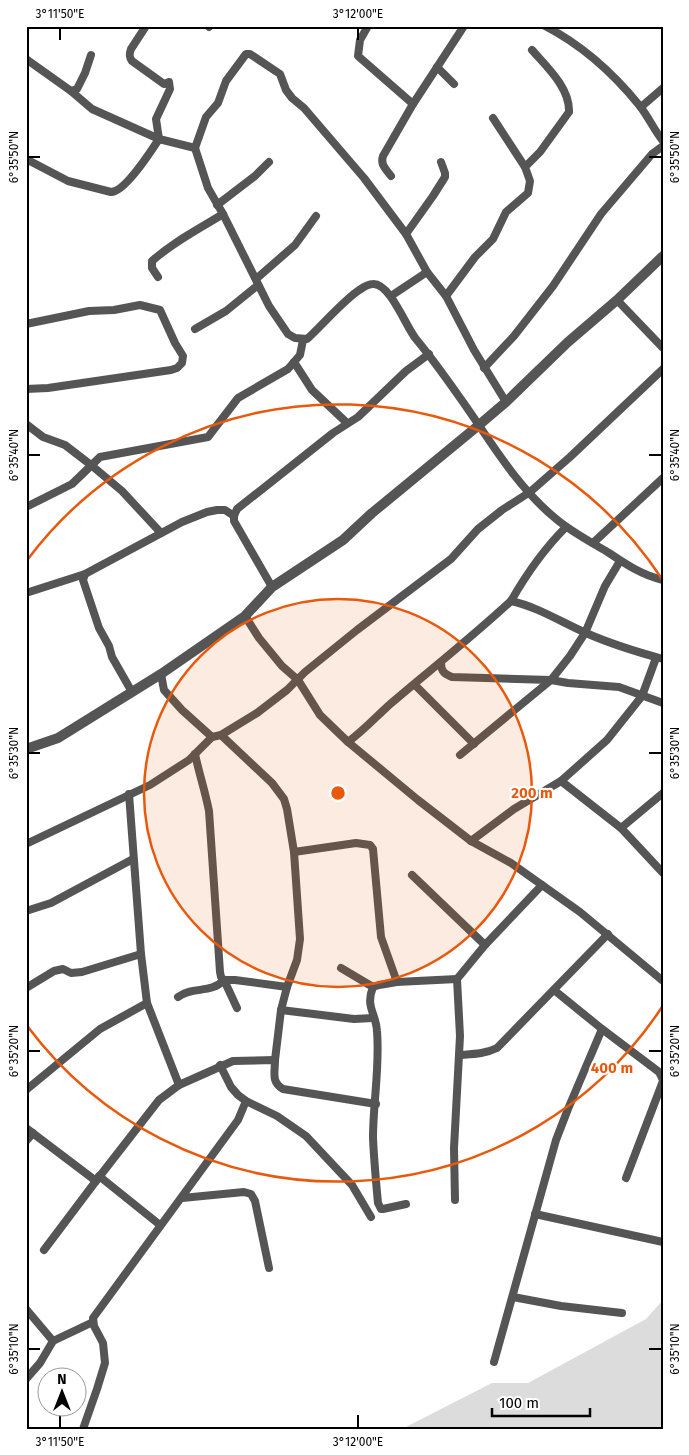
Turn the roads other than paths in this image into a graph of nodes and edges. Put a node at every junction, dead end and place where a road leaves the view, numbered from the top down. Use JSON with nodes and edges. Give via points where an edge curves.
{"nodes":[{"id":1,"x":146,"y":26,"type":"edge"},
{"id":2,"x":368,"y":26,"type":"edge"},
{"id":3,"x":464,"y":26,"type":"edge"},
{"id":4,"x":545,"y":26,"type":"edge"},
{"id":5,"x":532,"y":50,"type":"dead end"},
{"id":6,"x":91,"y":55,"type":"dead end"},
{"id":7,"x":26,"y":59,"type":"edge"},
{"id":8,"x":437,"y":67,"type":"junction"},
{"id":9,"x":454,"y":84,"type":"dead end"},
{"id":10,"x":663,"y":88,"type":"edge"},
{"id":11,"x":71,"y":90,"type":"junction"},
{"id":12,"x":413,"y":104,"type":"junction"},
{"id":13,"x":641,"y":107,"type":"junction"},
{"id":14,"x":493,"y":118,"type":"dead end"},
{"id":15,"x":159,"y":139,"type":"junction"},
{"id":16,"x":663,"y":141,"type":"edge"},
{"id":17,"x":663,"y":146,"type":"edge"},
{"id":18,"x":195,"y":148,"type":"junction"},
{"id":19,"x":26,"y":159,"type":"edge"},
{"id":20,"x":269,"y":162,"type":"dead end"},
{"id":21,"x":441,"y":162,"type":"dead end"},
{"id":22,"x":525,"y":167,"type":"junction"},
{"id":23,"x":391,"y":176,"type":"dead end"},
{"id":24,"x":217,"y":205,"type":"junction"},
{"id":25,"x":223,"y":214,"type":"junction"},
{"id":26,"x":316,"y":216,"type":"dead end"},
{"id":27,"x":406,"y":234,"type":"junction"},
{"id":28,"x":663,"y":256,"type":"edge"},
{"id":29,"x":427,"y":272,"type":"junction"},
{"id":30,"x":158,"y":277,"type":"dead end"},
{"id":31,"x":257,"y":282,"type":"junction"},
{"id":32,"x":391,"y":296,"type":"junction"},
{"id":33,"x":446,"y":296,"type":"junction"},
{"id":34,"x":617,"y":300,"type":"junction"},
{"id":35,"x":26,"y":324,"type":"edge"},
{"id":36,"x":195,"y":330,"type":"dead end"},
{"id":37,"x":303,"y":340,"type":"junction"},
{"id":38,"x":663,"y":348,"type":"edge"},
{"id":39,"x":429,"y":354,"type":"junction"},
{"id":40,"x":294,"y":362,"type":"junction"},
{"id":41,"x":484,"y":368,"type":"junction"},
{"id":42,"x":663,"y":369,"type":"edge"},
{"id":43,"x":26,"y":389,"type":"edge"},
{"id":44,"x":506,"y":402,"type":"junction"},
{"id":45,"x":347,"y":423,"type":"junction"},
{"id":46,"x":26,"y":424,"type":"edge"},
{"id":47,"x":479,"y":425,"type":"junction"},
{"id":48,"x":91,"y":465,"type":"junction"},
{"id":49,"x":663,"y":478,"type":"edge"},
{"id":50,"x":530,"y":492,"type":"junction"},
{"id":51,"x":26,"y":506,"type":"edge"},
{"id":52,"x":234,"y":516,"type":"junction"},
{"id":53,"x":566,"y":526,"type":"junction"},
{"id":54,"x":161,"y":533,"type":"junction"},
{"id":55,"x":593,"y":543,"type":"junction"},
{"id":56,"x":620,"y":561,"type":"junction"},
{"id":57,"x":85,"y":574,"type":"junction"},
{"id":58,"x":663,"y":580,"type":"edge"},
{"id":59,"x":272,"y":587,"type":"junction"},
{"id":60,"x":26,"y":593,"type":"edge"},
{"id":61,"x":511,"y":601,"type":"junction"},
{"id":62,"x":245,"y":616,"type":"junction"},
{"id":63,"x":585,"y":633,"type":"junction"},
{"id":64,"x":660,"y":659,"type":"edge"},
{"id":65,"x":441,"y":663,"type":"junction"},
{"id":66,"x":161,"y":674,"type":"junction"},
{"id":67,"x":298,"y":680,"type":"junction"},
{"id":68,"x":551,"y":680,"type":"junction"},
{"id":69,"x":415,"y":685,"type":"junction"},
{"id":70,"x":132,"y":692,"type":"junction"},
{"id":71,"x":642,"y":696,"type":"junction"},
{"id":72,"x":663,"y":703,"type":"edge"},
{"id":73,"x":221,"y":735,"type":"junction"},
{"id":74,"x":212,"y":737,"type":"junction"},
{"id":75,"x":348,"y":742,"type":"junction"},
{"id":76,"x":474,"y":744,"type":"junction"},
{"id":77,"x":26,"y":749,"type":"edge"},
{"id":78,"x":196,"y":754,"type":"junction"},
{"id":79,"x":460,"y":755,"type":"dead end"},
{"id":80,"x":561,"y":781,"type":"junction"},
{"id":81,"x":663,"y":793,"type":"edge"},
{"id":82,"x":129,"y":794,"type":"junction"},
{"id":83,"x":621,"y":828,"type":"junction"},
{"id":84,"x":471,"y":841,"type":"junction"},
{"id":85,"x":26,"y":844,"type":"edge"},
{"id":86,"x":294,"y":852,"type":"junction"},
{"id":87,"x":133,"y":859,"type":"junction"},
{"id":88,"x":663,"y":873,"type":"edge"},
{"id":89,"x":412,"y":875,"type":"dead end"},
{"id":90,"x":542,"y":885,"type":"junction"},
{"id":91,"x":26,"y":911,"type":"edge"},
{"id":92,"x":608,"y":934,"type":"junction"},
{"id":93,"x":485,"y":945,"type":"junction"},
{"id":94,"x":141,"y":954,"type":"junction"},
{"id":95,"x":341,"y":968,"type":"dead end"},
{"id":96,"x":456,"y":979,"type":"junction"},
{"id":97,"x":224,"y":980,"type":"junction"},
{"id":98,"x":663,"y":981,"type":"edge"},
{"id":99,"x":396,"y":982,"type":"junction"},
{"id":100,"x":287,"y":987,"type":"junction"},
{"id":101,"x":373,"y":987,"type":"junction"},
{"id":102,"x":26,"y":988,"type":"edge"},
{"id":103,"x":554,"y":990,"type":"junction"},
{"id":104,"x":178,"y":997,"type":"dead end"},
{"id":105,"x":147,"y":1002,"type":"junction"},
{"id":106,"x":237,"y":1008,"type":"dead end"},
{"id":107,"x":281,"y":1010,"type":"junction"},
{"id":108,"x":373,"y":1018,"type":"junction"},
{"id":109,"x":602,"y":1029,"type":"junction"},
{"id":110,"x":459,"y":1054,"type":"junction"},
{"id":111,"x":275,"y":1060,"type":"junction"},
{"id":112,"x":220,"y":1066,"type":"junction"},
{"id":113,"x":663,"y":1081,"type":"edge"},
{"id":114,"x":179,"y":1085,"type":"junction"},
{"id":115,"x":26,"y":1090,"type":"edge"},
{"id":116,"x":246,"y":1101,"type":"junction"},
{"id":117,"x":376,"y":1104,"type":"junction"},
{"id":118,"x":30,"y":1130,"type":"edge"},
{"id":119,"x":26,"y":1141,"type":"edge"},
{"id":120,"x":98,"y":1178,"type":"junction"},
{"id":121,"x":626,"y":1178,"type":"dead end"},
{"id":122,"x":182,"y":1198,"type":"junction"},
{"id":123,"x":454,"y":1200,"type":"dead end"},
{"id":124,"x":406,"y":1204,"type":"dead end"},
{"id":125,"x":535,"y":1214,"type":"junction"},
{"id":126,"x":371,"y":1217,"type":"dead end"},
{"id":127,"x":160,"y":1226,"type":"junction"},
{"id":128,"x":663,"y":1242,"type":"edge"},
{"id":129,"x":44,"y":1250,"type":"dead end"},
{"id":130,"x":269,"y":1268,"type":"dead end"},
{"id":131,"x":513,"y":1297,"type":"junction"},
{"id":132,"x":26,"y":1309,"type":"edge"},
{"id":133,"x":622,"y":1313,"type":"dead end"},
{"id":134,"x":93,"y":1322,"type":"junction"},
{"id":135,"x":53,"y":1340,"type":"junction"},
{"id":136,"x":494,"y":1362,"type":"dead end"},
{"id":137,"x":26,"y":1379,"type":"edge"},
{"id":138,"x":83,"y":1429,"type":"edge"}],
"edges":[{"from":1,"to":15,"type":"street","via":[[129,53],[132,61],[164,84],[169,82],[170,89],[156,119]]},
{"from":2,"to":12,"type":"street","via":[[360,40],[358,56]]},
{"from":3,"to":8,"type":"street"},
{"from":4,"to":13,"type":"street","via":[[574,42]]},
{"from":5,"to":22,"type":"street","via":[[562,86],[569,112]]},
{"from":6,"to":11,"type":"street","via":[[77,89]]},
{"from":7,"to":11,"type":"street"},
{"from":8,"to":9,"type":"street"},
{"from":8,"to":12,"type":"street"},
{"from":10,"to":13,"type":"street"},
{"from":11,"to":15,"type":"street","via":[[92,109]]},
{"from":12,"to":23,"type":"street","via":[[382,161]]},
{"from":13,"to":16,"type":"street"},
{"from":14,"to":22,"type":"street"},
{"from":15,"to":18,"type":"street"},
{"from":15,"to":19,"type":"street","via":[[116,192],[68,181]]},
{"from":17,"to":41,"type":"street","via":[[652,154],[601,214],[553,286]]},
{"from":18,"to":24,"type":"street"},
{"from":18,"to":27,"type":"street","via":[[206,117],[218,103],[226,81],[246,54],[250,54],[280,74],[292,98],[364,178]]},
{"from":20,"to":24,"type":"street"},
{"from":21,"to":27,"type":"street","via":[[445,177]]},
{"from":22,"to":33,"type":"street","via":[[530,181],[528,193],[506,212],[493,239]]},
{"from":24,"to":25,"type":"street"},
{"from":25,"to":30,"type":"street","via":[[160,253],[152,261]]},
{"from":25,"to":31,"type":"street"},
{"from":26,"to":31,"type":"street","via":[[295,245]]},
{"from":27,"to":29,"type":"street"},
{"from":28,"to":34,"type":"street"},
{"from":29,"to":32,"type":"street"},
{"from":29,"to":33,"type":"street"},
{"from":31,"to":36,"type":"street","via":[[226,311]]},
{"from":31,"to":37,"type":"street","via":[[288,334]]},
{"from":32,"to":37,"type":"street","via":[[378,284],[366,285]]},
{"from":32,"to":39,"type":"street","via":[[414,336]]},
{"from":33,"to":41,"type":"street"},
{"from":34,"to":38,"type":"street"},
{"from":34,"to":44,"type":"street"},
{"from":35,"to":43,"type":"street","via":[[140,305],[160,310],[183,356],[182,363],[171,370]]},
{"from":37,"to":40,"type":"street","via":[[300,356]]},
{"from":39,"to":45,"type":"street"},
{"from":39,"to":47,"type":"street"},
{"from":40,"to":45,"type":"street","via":[[312,390]]},
{"from":40,"to":48,"type":"street","via":[[271,380],[238,398],[208,437],[100,457]]},
{"from":41,"to":44,"type":"street"},
{"from":42,"to":50,"type":"street"},
{"from":44,"to":47,"type":"street"},
{"from":45,"to":52,"type":"street","via":[[237,509]]},
{"from":46,"to":48,"type":"street","via":[[43,437],[65,445]]},
{"from":47,"to":50,"type":"street","via":[[498,455]]},
{"from":47,"to":59,"type":"street","via":[[343,540]]},
{"from":48,"to":51,"type":"street","via":[[72,484]]},
{"from":48,"to":54,"type":"street","via":[[122,491]]},
{"from":49,"to":55,"type":"street"},
{"from":50,"to":53,"type":"street"},
{"from":50,"to":67,"type":"street","via":[[478,529],[451,559],[357,630]]},
{"from":52,"to":54,"type":"street","via":[[226,510],[217,510]]},
{"from":52,"to":59,"type":"street"},
{"from":53,"to":55,"type":"street"},
{"from":53,"to":61,"type":"street","via":[[529,571]]},
{"from":54,"to":57,"type":"street"},
{"from":55,"to":56,"type":"street"},
{"from":56,"to":58,"type":"street"},
{"from":56,"to":63,"type":"street","via":[[604,586]]},
{"from":57,"to":60,"type":"street"},
{"from":57,"to":70,"type":"street","via":[[83,580],[99,628]]},
{"from":59,"to":62,"type":"street"},
{"from":61,"to":63,"type":"street","via":[[526,604]]},
{"from":61,"to":65,"type":"street"},
{"from":62,"to":66,"type":"street"},
{"from":62,"to":67,"type":"street","via":[[282,666]]},
{"from":63,"to":64,"type":"street"},
{"from":63,"to":68,"type":"street"},
{"from":64,"to":71,"type":"street"},
{"from":65,"to":68,"type":"street","via":[[443,672],[452,677]]},
{"from":65,"to":69,"type":"street"},
{"from":66,"to":70,"type":"street"},
{"from":66,"to":74,"type":"street","via":[[164,690]]},
{"from":67,"to":73,"type":"street","via":[[257,713]]},
{"from":67,"to":75,"type":"street","via":[[320,715]]},
{"from":68,"to":71,"type":"street","via":[[619,687]]},
{"from":68,"to":76,"type":"street"},
{"from":69,"to":75,"type":"street"},
{"from":69,"to":76,"type":"street"},
{"from":70,"to":77,"type":"street","via":[[58,738]]},
{"from":71,"to":72,"type":"street"},
{"from":71,"to":80,"type":"street","via":[[611,736]]},
{"from":73,"to":74,"type":"street"},
{"from":73,"to":86,"type":"street","via":[[272,783],[284,799]]},
{"from":74,"to":78,"type":"street"},
{"from":75,"to":84,"type":"street"},
{"from":76,"to":79,"type":"street"},
{"from":78,"to":82,"type":"street","via":[[150,785]]},
{"from":78,"to":97,"type":"street","via":[[210,811],[220,972]]},
{"from":80,"to":83,"type":"street"},
{"from":80,"to":84,"type":"street","via":[[514,809]]},
{"from":81,"to":83,"type":"street"},
{"from":82,"to":85,"type":"street"},
{"from":82,"to":87,"type":"street"},
{"from":83,"to":88,"type":"street"},
{"from":84,"to":90,"type":"street"},
{"from":86,"to":99,"type":"street","via":[[356,843],[370,845],[373,849],[381,937]]},
{"from":86,"to":100,"type":"street","via":[[300,938],[297,960]]},
{"from":87,"to":91,"type":"street","via":[[51,903]]},
{"from":87,"to":94,"type":"street"},
{"from":89,"to":93,"type":"street"},
{"from":90,"to":92,"type":"street"},
{"from":90,"to":93,"type":"street"},
{"from":92,"to":98,"type":"street"},
{"from":92,"to":103,"type":"street"},
{"from":93,"to":96,"type":"street"},
{"from":94,"to":102,"type":"street","via":[[82,972],[54,971]]},
{"from":94,"to":105,"type":"street"},
{"from":95,"to":101,"type":"street"},
{"from":96,"to":99,"type":"street"},
{"from":96,"to":110,"type":"street"},
{"from":97,"to":100,"type":"street"},
{"from":97,"to":104,"type":"street","via":[[213,989],[184,993]]},
{"from":97,"to":106,"type":"street"},
{"from":99,"to":101,"type":"street"},
{"from":100,"to":107,"type":"street"},
{"from":101,"to":108,"type":"street","via":[[370,1006]]},
{"from":103,"to":109,"type":"street"},
{"from":103,"to":110,"type":"street","via":[[497,1048],[477,1054]]},
{"from":105,"to":114,"type":"street"},
{"from":105,"to":115,"type":"street","via":[[100,1029]]},
{"from":107,"to":108,"type":"street"},
{"from":107,"to":111,"type":"street"},
{"from":108,"to":117,"type":"street","via":[[377,1030]]},
{"from":109,"to":113,"type":"street","via":[[659,1072]]},
{"from":109,"to":125,"type":"street","via":[[556,1140]]},
{"from":110,"to":123,"type":"street"},
{"from":111,"to":112,"type":"street","via":[[233,1061]]},
{"from":111,"to":117,"type":"street","via":[[274,1080],[283,1089]]},
{"from":112,"to":114,"type":"street"},
{"from":112,"to":116,"type":"street","via":[[231,1087]]},
{"from":113,"to":121,"type":"street"},
{"from":114,"to":120,"type":"street","via":[[159,1100]]},
{"from":116,"to":122,"type":"street","via":[[238,1120]]},
{"from":116,"to":126,"type":"street","via":[[277,1116],[306,1136],[352,1185]]},
{"from":117,"to":124,"type":"street","via":[[375,1175],[379,1206],[383,1209]]},
{"from":118,"to":119,"type":"street"},
{"from":118,"to":120,"type":"street"},
{"from":120,"to":127,"type":"street"},
{"from":120,"to":129,"type":"street"},
{"from":122,"to":127,"type":"street"},
{"from":122,"to":130,"type":"street","via":[[251,1194]]},
{"from":125,"to":128,"type":"street"},
{"from":125,"to":131,"type":"street"},
{"from":127,"to":134,"type":"street","via":[[102,1304]]},
{"from":131,"to":133,"type":"street"},
{"from":131,"to":136,"type":"street"},
{"from":132,"to":135,"type":"street"},
{"from":134,"to":135,"type":"street"},
{"from":134,"to":138,"type":"street","via":[[103,1343],[105,1362]]},
{"from":135,"to":137,"type":"street"}]}
